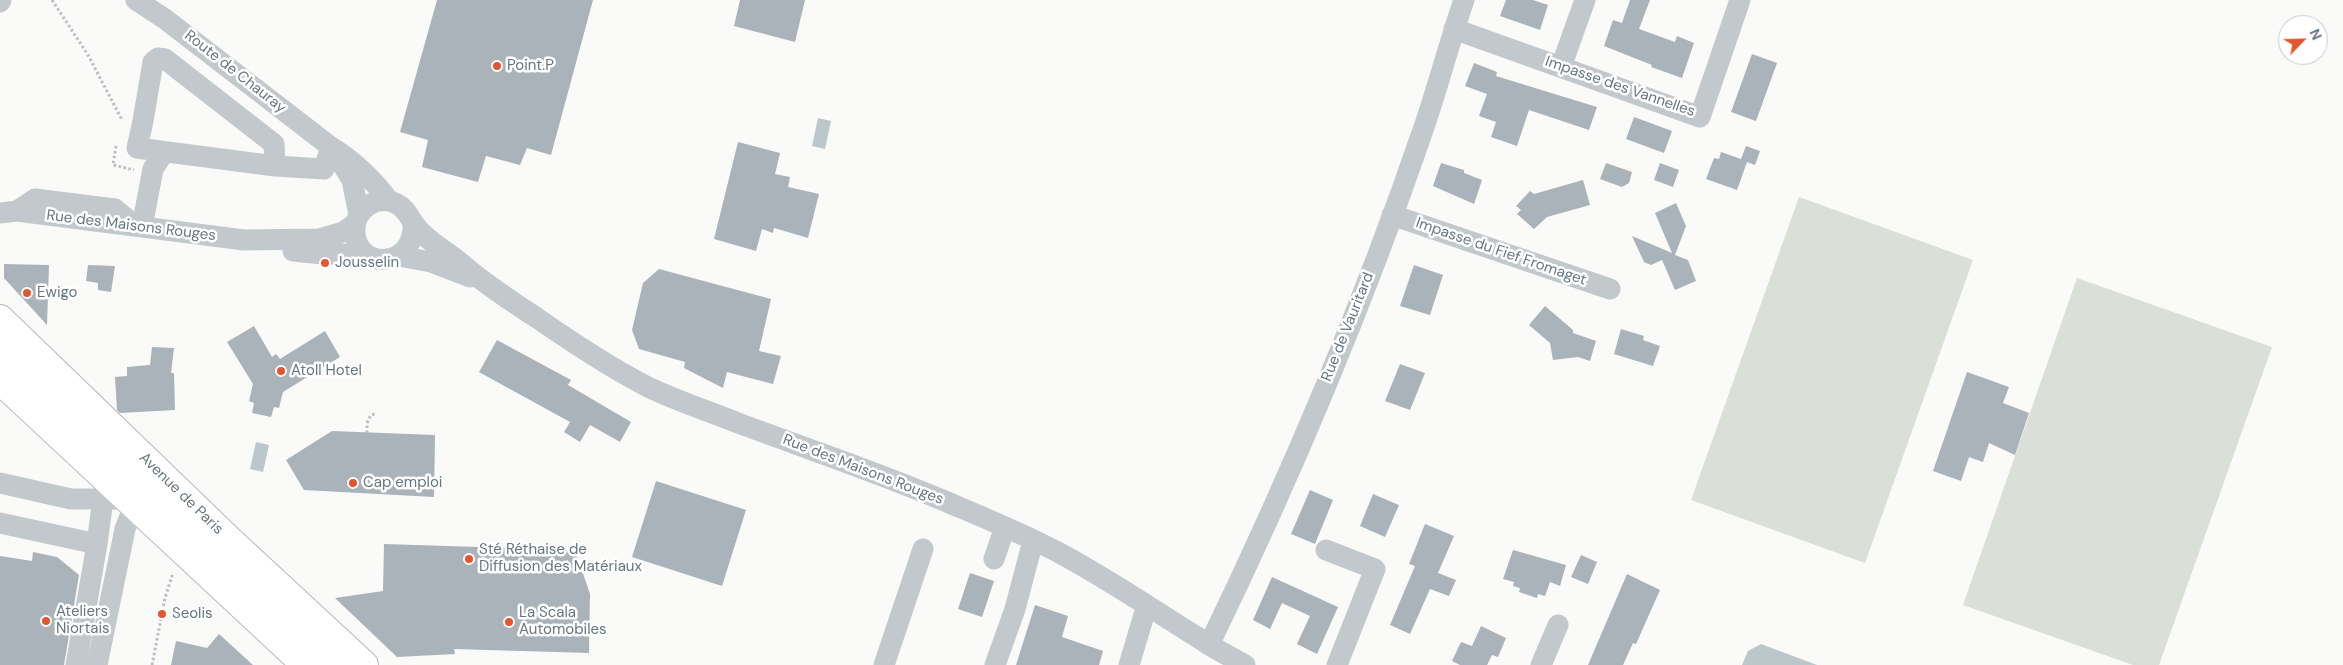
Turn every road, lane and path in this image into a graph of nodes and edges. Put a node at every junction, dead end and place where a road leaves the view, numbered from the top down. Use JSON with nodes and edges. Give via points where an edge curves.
{"nodes":[{"id":1,"x":52,"y":0,"type":"edge"},
{"id":2,"x":136,"y":0,"type":"edge"},
{"id":3,"x":1464,"y":0,"type":"edge"},
{"id":4,"x":1585,"y":0,"type":"edge"},
{"id":5,"x":1740,"y":0,"type":"edge"},
{"id":6,"x":1454,"y":29,"type":"junction"},
{"id":7,"x":1561,"y":68,"type":"junction"},
{"id":8,"x":120,"y":127,"type":"dead end"},
{"id":9,"x":118,"y":137,"type":"dead end"},
{"id":10,"x":331,"y":147,"type":"junction"},
{"id":11,"x":164,"y":152,"type":"junction"},
{"id":12,"x":275,"y":166,"type":"junction"},
{"id":13,"x":137,"y":170,"type":"dead end"},
{"id":14,"x":389,"y":201,"type":"junction"},
{"id":15,"x":6,"y":209,"type":"edge"},
{"id":16,"x":1392,"y":215,"type":"junction"},
{"id":17,"x":357,"y":219,"type":"junction"},
{"id":18,"x":413,"y":224,"type":"junction"},
{"id":19,"x":139,"y":227,"type":"junction"},
{"id":20,"x":244,"y":240,"type":"junction"},
{"id":21,"x":366,"y":254,"type":"junction"},
{"id":22,"x":398,"y":256,"type":"junction"},
{"id":23,"x":479,"y":280,"type":"junction"},
{"id":24,"x":1610,"y":289,"type":"dead end"},
{"id":25,"x":0,"y":319,"type":"edge"},
{"id":26,"x":0,"y":353,"type":"edge"},
{"id":27,"x":0,"y":380,"type":"edge"},
{"id":28,"x":375,"y":414,"type":"dead end"},
{"id":29,"x":367,"y":432,"type":"dead end"},
{"id":30,"x":0,"y":483,"type":"edge"},
{"id":31,"x":121,"y":501,"type":"junction"},
{"id":32,"x":0,"y":523,"type":"edge"},
{"id":33,"x":1005,"y":528,"type":"junction"},
{"id":34,"x":1033,"y":541,"type":"junction"},
{"id":35,"x":97,"y":544,"type":"junction"},
{"id":36,"x":923,"y":549,"type":"dead end"},
{"id":37,"x":1326,"y":550,"type":"dead end"},
{"id":38,"x":187,"y":555,"type":"junction"},
{"id":39,"x":994,"y":559,"type":"dead end"},
{"id":40,"x":1147,"y":605,"type":"junction"},
{"id":41,"x":1558,"y":625,"type":"dead end"},
{"id":42,"x":1209,"y":645,"type":"junction"},
{"id":43,"x":76,"y":665,"type":"edge"},
{"id":44,"x":97,"y":665,"type":"edge"},
{"id":45,"x":152,"y":665,"type":"edge"},
{"id":46,"x":306,"y":665,"type":"edge"},
{"id":47,"x":335,"y":665,"type":"edge"},
{"id":48,"x":364,"y":665,"type":"edge"},
{"id":49,"x":884,"y":665,"type":"edge"},
{"id":50,"x":995,"y":665,"type":"edge"},
{"id":51,"x":1129,"y":665,"type":"edge"},
{"id":52,"x":1244,"y":665,"type":"edge"},
{"id":53,"x":1337,"y":665,"type":"edge"},
{"id":54,"x":1541,"y":665,"type":"edge"}],
"edges":[{"from":1,"to":8,"type":"path","via":[[88,55],[122,118]]},
{"from":2,"to":10,"type":"street","name":"Route de Chauray"},
{"from":3,"to":6,"type":"street","name":"Rue de Vauritard"},
{"from":4,"to":7,"type":"street"},
{"from":5,"to":7,"type":"street","name":"Impasse des Vannelles","via":[[1700,117]]},
{"from":6,"to":7,"type":"street","name":"Impasse des Vannelles"},
{"from":6,"to":16,"type":"street","name":"Rue de Vauritard","via":[[1424,128]]},
{"from":9,"to":13,"type":"path","via":[[113,166]]},
{"from":10,"to":12,"type":"street","via":[[324,169]]},
{"from":10,"to":14,"type":"street","name":"Route de Chauray","via":[[364,170]]},
{"from":10,"to":17,"type":"street","name":"Route de Chauray","via":[[352,180]]},
{"from":11,"to":12,"type":"street"},
{"from":11,"to":12,"type":"street","via":[[137,148],[152,62],[158,58],[165,59],[274,144]]},
{"from":11,"to":19,"type":"street","via":[[153,169]]},
{"from":14,"to":17,"type":"street","via":[[372,203]]},
{"from":14,"to":18,"type":"street","via":[[404,209]]},
{"from":15,"to":19,"type":"street","name":"Rue des Maisons Rouges"},
{"from":16,"to":24,"type":"street","name":"Impasse du Fief Fromaget"},
{"from":16,"to":42,"type":"street","name":"Rue de Vauritard","via":[[1351,323],[1263,533]]},
{"from":17,"to":20,"type":"street","name":"Rue des Maisons Rouges","via":[[343,232],[319,239]]},
{"from":17,"to":21,"type":"street","via":[[356,238]]},
{"from":18,"to":22,"type":"street","via":[[412,242]]},
{"from":18,"to":23,"type":"street","name":"Rue des Maisons Rouges"},
{"from":19,"to":20,"type":"street","name":"Rue des Maisons Rouges"},
{"from":20,"to":21,"type":"street","name":"Rue des Maisons Rouges","via":[[274,249]]},
{"from":21,"to":22,"type":"street","via":[[382,260]]},
{"from":22,"to":23,"type":"street","name":"Rue des Maisons Rouges","via":[[431,262]]},
{"from":23,"to":33,"type":"street","name":"Rue des Maisons Rouges","via":[[581,348],[649,387],[938,498]]},
{"from":25,"to":48,"type":"main road","name":"Avenue de Paris"},
{"from":26,"to":47,"type":"main road","name":"Avenue de Paris"},
{"from":27,"to":31,"type":"main road"},
{"from":28,"to":29,"type":"path","via":[[371,415]]},
{"from":30,"to":31,"type":"street","via":[[71,499]]},
{"from":31,"to":35,"type":"street"},
{"from":31,"to":38,"type":"main road"},
{"from":31,"to":44,"type":"street","via":[[125,529]]},
{"from":32,"to":35,"type":"street"},
{"from":33,"to":34,"type":"street","name":"Rue des Maisons Rouges"},
{"from":33,"to":39,"type":"street"},
{"from":34,"to":40,"type":"street","name":"Rue des Maisons Rouges","via":[[1103,577]]},
{"from":34,"to":50,"type":"street","via":[[1015,609]]},
{"from":35,"to":43,"type":"street"},
{"from":36,"to":49,"type":"street"},
{"from":37,"to":53,"type":"street","via":[[1375,569]]},
{"from":38,"to":45,"type":"path","via":[[176,564]]},
{"from":38,"to":46,"type":"main road"},
{"from":40,"to":42,"type":"street","name":"Rue des Maisons Rouges"},
{"from":40,"to":51,"type":"street"},
{"from":41,"to":54,"type":"street"},
{"from":42,"to":52,"type":"street","name":"Rue des Maisons Rouges"}]}
